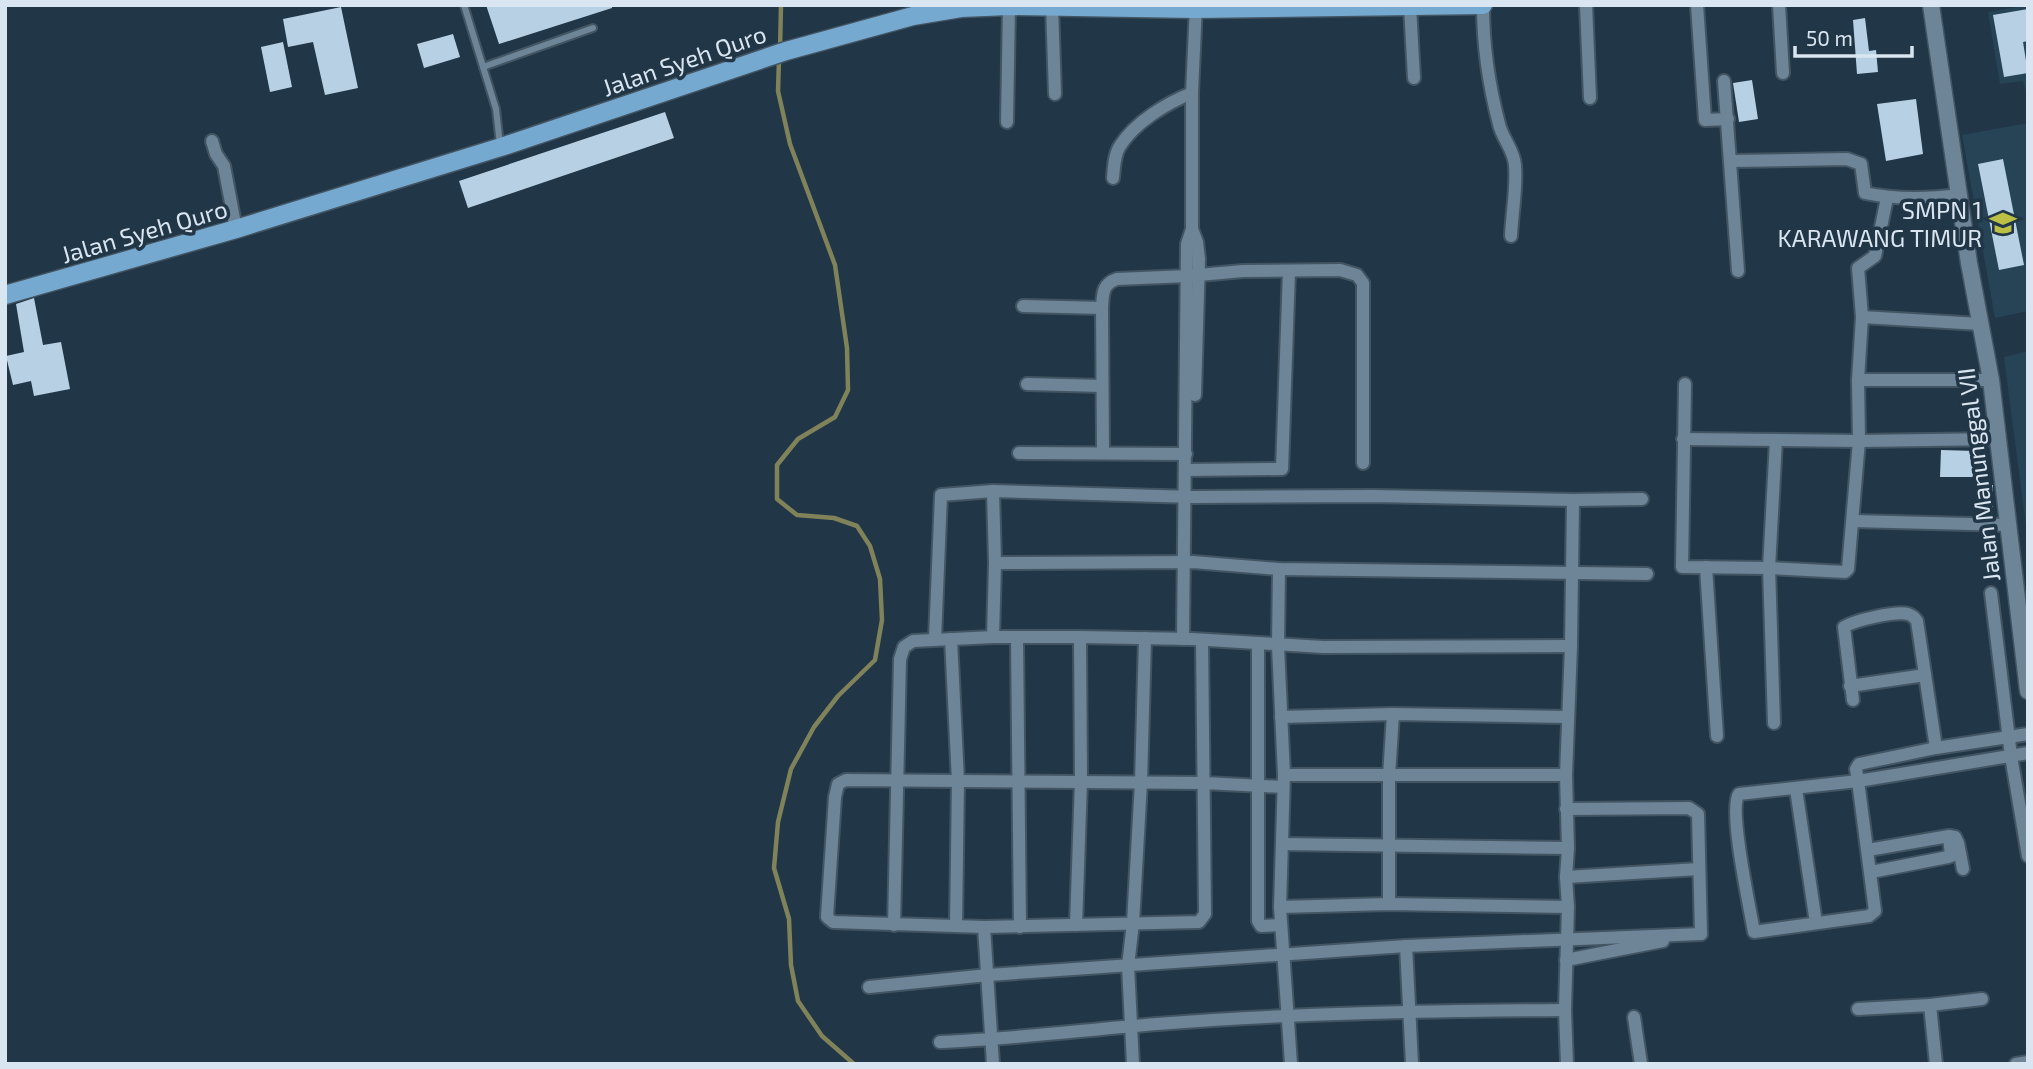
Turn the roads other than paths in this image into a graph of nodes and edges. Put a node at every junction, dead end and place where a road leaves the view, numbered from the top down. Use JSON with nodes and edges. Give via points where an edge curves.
{"nodes":[{"id":1,"x":464,"y":5,"type":"edge"},
{"id":2,"x":1474,"y":5,"type":"edge"},
{"id":3,"x":1483,"y":5,"type":"edge"},
{"id":4,"x":1586,"y":5,"type":"edge"},
{"id":5,"x":1697,"y":5,"type":"edge"},
{"id":6,"x":1779,"y":5,"type":"edge"},
{"id":7,"x":1931,"y":5,"type":"edge"},
{"id":8,"x":1009,"y":6,"type":"edge"},
{"id":9,"x":1052,"y":6,"type":"edge"},
{"id":10,"x":1195,"y":6,"type":"edge"},
{"id":11,"x":1410,"y":6,"type":"edge"},
{"id":12,"x":593,"y":29,"type":"dead end"},
{"id":13,"x":483,"y":68,"type":"junction"},
{"id":14,"x":1783,"y":73,"type":"dead end"},
{"id":15,"x":1414,"y":78,"type":"dead end"},
{"id":16,"x":1724,"y":81,"type":"dead end"},
{"id":17,"x":1192,"y":93,"type":"junction"},
{"id":18,"x":1055,"y":94,"type":"dead end"},
{"id":19,"x":1590,"y":99,"type":"dead end"},
{"id":20,"x":1728,"y":119,"type":"junction"},
{"id":21,"x":1007,"y":122,"type":"dead end"},
{"id":22,"x":212,"y":141,"type":"dead end"},
{"id":23,"x":501,"y":147,"type":"junction"},
{"id":24,"x":1731,"y":161,"type":"junction"},
{"id":25,"x":1113,"y":178,"type":"dead end"},
{"id":26,"x":1959,"y":195,"type":"junction"},
{"id":27,"x":1887,"y":198,"type":"junction"},
{"id":28,"x":236,"y":229,"type":"junction"},
{"id":29,"x":1511,"y":236,"type":"dead end"},
{"id":30,"x":1289,"y":271,"type":"junction"},
{"id":31,"x":1738,"y":271,"type":"dead end"},
{"id":32,"x":1194,"y":275,"type":"junction"},
{"id":33,"x":5,"y":295,"type":"edge"},
{"id":34,"x":1023,"y":306,"type":"dead end"},
{"id":35,"x":1102,"y":308,"type":"junction"},
{"id":36,"x":1863,"y":317,"type":"junction"},
{"id":37,"x":1980,"y":324,"type":"junction"},
{"id":38,"x":1858,"y":380,"type":"junction"},
{"id":39,"x":1991,"y":380,"type":"junction"},
{"id":40,"x":1027,"y":384,"type":"dead end"},
{"id":41,"x":1685,"y":384,"type":"dead end"},
{"id":42,"x":1102,"y":386,"type":"junction"},
{"id":43,"x":1683,"y":439,"type":"junction"},
{"id":44,"x":1999,"y":439,"type":"junction"},
{"id":45,"x":1776,"y":440,"type":"junction"},
{"id":46,"x":1858,"y":441,"type":"junction"},
{"id":47,"x":1019,"y":453,"type":"dead end"},
{"id":48,"x":1103,"y":453,"type":"junction"},
{"id":49,"x":1186,"y":453,"type":"junction"},
{"id":50,"x":1363,"y":463,"type":"dead end"},
{"id":51,"x":1189,"y":469,"type":"junction"},
{"id":52,"x":993,"y":491,"type":"junction"},
{"id":53,"x":1190,"y":496,"type":"junction"},
{"id":54,"x":1642,"y":499,"type":"dead end"},
{"id":55,"x":1573,"y":500,"type":"junction"},
{"id":56,"x":1853,"y":521,"type":"junction"},
{"id":57,"x":2008,"y":525,"type":"junction"},
{"id":58,"x":995,"y":563,"type":"junction"},
{"id":59,"x":1189,"y":563,"type":"junction"},
{"id":60,"x":1706,"y":567,"type":"junction"},
{"id":61,"x":1769,"y":568,"type":"junction"},
{"id":62,"x":1279,"y":569,"type":"junction"},
{"id":63,"x":1647,"y":574,"type":"dead end"},
{"id":64,"x":1571,"y":575,"type":"junction"},
{"id":65,"x":1991,"y":593,"type":"dead end"},
{"id":66,"x":993,"y":637,"type":"junction"},
{"id":67,"x":1080,"y":637,"type":"junction"},
{"id":68,"x":1017,"y":638,"type":"junction"},
{"id":69,"x":1145,"y":638,"type":"junction"},
{"id":70,"x":935,"y":639,"type":"junction"},
{"id":71,"x":951,"y":639,"type":"junction"},
{"id":72,"x":1192,"y":639,"type":"junction"},
{"id":73,"x":1258,"y":644,"type":"junction"},
{"id":74,"x":1278,"y":646,"type":"junction"},
{"id":75,"x":1572,"y":646,"type":"junction"},
{"id":76,"x":1925,"y":675,"type":"junction"},
{"id":77,"x":1850,"y":685,"type":"junction"},
{"id":78,"x":2028,"y":691,"type":"edge"},
{"id":79,"x":1853,"y":700,"type":"dead end"},
{"id":80,"x":1393,"y":714,"type":"junction"},
{"id":81,"x":1281,"y":716,"type":"junction"},
{"id":82,"x":1567,"y":716,"type":"junction"},
{"id":83,"x":1774,"y":723,"type":"dead end"},
{"id":84,"x":2028,"y":734,"type":"edge"},
{"id":85,"x":1717,"y":736,"type":"dead end"},
{"id":86,"x":2008,"y":736,"type":"junction"},
{"id":87,"x":1936,"y":748,"type":"junction"},
{"id":88,"x":2028,"y":753,"type":"edge"},
{"id":89,"x":2011,"y":756,"type":"junction"},
{"id":90,"x":1566,"y":775,"type":"junction"},
{"id":91,"x":1389,"y":776,"type":"junction"},
{"id":92,"x":898,"y":780,"type":"junction"},
{"id":93,"x":958,"y":781,"type":"junction"},
{"id":94,"x":1081,"y":781,"type":"junction"},
{"id":95,"x":1284,"y":781,"type":"junction"},
{"id":96,"x":1858,"y":781,"type":"junction"},
{"id":97,"x":1020,"y":782,"type":"junction"},
{"id":98,"x":1142,"y":782,"type":"junction"},
{"id":99,"x":1205,"y":783,"type":"junction"},
{"id":100,"x":1258,"y":784,"type":"junction"},
{"id":101,"x":1796,"y":789,"type":"junction"},
{"id":102,"x":1566,"y":809,"type":"junction"},
{"id":103,"x":1949,"y":836,"type":"junction"},
{"id":104,"x":1282,"y":844,"type":"junction"},
{"id":105,"x":1389,"y":846,"type":"junction"},
{"id":106,"x":1568,"y":848,"type":"junction"},
{"id":107,"x":1868,"y":850,"type":"junction"},
{"id":108,"x":2028,"y":856,"type":"edge"},
{"id":109,"x":1699,"y":869,"type":"junction"},
{"id":110,"x":1963,"y":869,"type":"dead end"},
{"id":111,"x":1871,"y":872,"type":"junction"},
{"id":112,"x":1566,"y":877,"type":"junction"},
{"id":113,"x":1389,"y":904,"type":"junction"},
{"id":114,"x":1280,"y":907,"type":"junction"},
{"id":115,"x":1568,"y":907,"type":"junction"},
{"id":116,"x":1133,"y":923,"type":"junction"},
{"id":117,"x":1816,"y":923,"type":"junction"},
{"id":118,"x":894,"y":925,"type":"junction"},
{"id":119,"x":1076,"y":925,"type":"junction"},
{"id":120,"x":1281,"y":925,"type":"junction"},
{"id":121,"x":956,"y":926,"type":"junction"},
{"id":122,"x":984,"y":927,"type":"junction"},
{"id":123,"x":1020,"y":927,"type":"junction"},
{"id":124,"x":1701,"y":934,"type":"junction"},
{"id":125,"x":1566,"y":939,"type":"junction"},
{"id":126,"x":1406,"y":946,"type":"junction"},
{"id":127,"x":1282,"y":956,"type":"junction"},
{"id":128,"x":1566,"y":960,"type":"junction"},
{"id":129,"x":1128,"y":966,"type":"junction"},
{"id":130,"x":988,"y":975,"type":"junction"},
{"id":131,"x":869,"y":987,"type":"dead end"},
{"id":132,"x":1982,"y":999,"type":"dead end"},
{"id":133,"x":1930,"y":1004,"type":"junction"},
{"id":134,"x":1858,"y":1009,"type":"dead end"},
{"id":135,"x":1565,"y":1010,"type":"junction"},
{"id":136,"x":1409,"y":1011,"type":"junction"},
{"id":137,"x":1288,"y":1015,"type":"junction"},
{"id":138,"x":1634,"y":1017,"type":"dead end"},
{"id":139,"x":1132,"y":1027,"type":"junction"},
{"id":140,"x":990,"y":1040,"type":"junction"},
{"id":141,"x":940,"y":1042,"type":"dead end"},
{"id":142,"x":2028,"y":1062,"type":"edge"},
{"id":143,"x":993,"y":1064,"type":"edge"},
{"id":144,"x":1133,"y":1064,"type":"edge"},
{"id":145,"x":1291,"y":1064,"type":"edge"},
{"id":146,"x":1412,"y":1064,"type":"edge"},
{"id":147,"x":1567,"y":1064,"type":"edge"},
{"id":148,"x":1641,"y":1064,"type":"edge"},
{"id":149,"x":1936,"y":1064,"type":"edge"},
{"id":150,"x":2016,"y":1064,"type":"edge"}],
"edges":[{"from":1,"to":13,"type":"lane"},
{"from":2,"to":3,"type":"main road","name":"Jalan Syeh Quro"},
{"from":2,"to":11,"type":"main road","name":"Jalan Syeh Quro"},
{"from":3,"to":29,"type":"street","via":[[1483,37],[1494,104],[1515,164]]},
{"from":4,"to":19,"type":"street"},
{"from":5,"to":20,"type":"street","via":[[1705,121]]},
{"from":6,"to":14,"type":"street"},
{"from":7,"to":26,"type":"street","name":"Jalan Manunggal VII"},
{"from":8,"to":9,"type":"main road","name":"Jalan Syeh Quro"},
{"from":8,"to":21,"type":"street"},
{"from":8,"to":23,"type":"main road","name":"Jalan Syeh Quro","via":[[913,16],[786,51]]},
{"from":9,"to":10,"type":"main road","name":"Jalan Syeh Quro"},
{"from":9,"to":18,"type":"street"},
{"from":10,"to":11,"type":"main road","name":"Jalan Syeh Quro"},
{"from":10,"to":17,"type":"street"},
{"from":11,"to":15,"type":"street"},
{"from":12,"to":13,"type":"lane"},
{"from":13,"to":23,"type":"lane","via":[[496,109]]},
{"from":16,"to":20,"type":"street"},
{"from":17,"to":25,"type":"street","via":[[1156,112],[1120,146]]},
{"from":17,"to":32,"type":"street","via":[[1192,229],[1187,244]]},
{"from":20,"to":24,"type":"street"},
{"from":22,"to":28,"type":"street","via":[[224,166]]},
{"from":23,"to":28,"type":"main road","name":"Jalan Syeh Quro"},
{"from":24,"to":27,"type":"street","via":[[1854,160],[1861,164],[1865,193]]},
{"from":24,"to":31,"type":"street"},
{"from":26,"to":27,"type":"street"},
{"from":26,"to":37,"type":"street","name":"Jalan Manunggal VII"},
{"from":27,"to":36,"type":"street","via":[[1875,256],[1858,268]]},
{"from":28,"to":33,"type":"main road","name":"Jalan Syeh Quro"},
{"from":30,"to":32,"type":"street"},
{"from":30,"to":50,"type":"street","via":[[1340,270],[1363,282]]},
{"from":30,"to":51,"type":"street","via":[[1282,469]]},
{"from":32,"to":35,"type":"street","via":[[1108,282]]},
{"from":32,"to":49,"type":"street"},
{"from":32,"to":51,"type":"street"},
{"from":34,"to":35,"type":"street"},
{"from":35,"to":42,"type":"street"},
{"from":36,"to":37,"type":"street"},
{"from":36,"to":38,"type":"street"},
{"from":37,"to":39,"type":"street","name":"Jalan Manunggal VII"},
{"from":38,"to":39,"type":"street"},
{"from":38,"to":46,"type":"street"},
{"from":39,"to":44,"type":"street","name":"Jalan Manunggal VII"},
{"from":40,"to":42,"type":"street"},
{"from":41,"to":43,"type":"street"},
{"from":42,"to":48,"type":"street"},
{"from":43,"to":45,"type":"street"},
{"from":43,"to":60,"type":"street","via":[[1682,567]]},
{"from":44,"to":46,"type":"street"},
{"from":44,"to":57,"type":"street","name":"Jalan Manunggal VII"},
{"from":45,"to":46,"type":"street"},
{"from":45,"to":61,"type":"street"},
{"from":46,"to":56,"type":"street"},
{"from":47,"to":48,"type":"street"},
{"from":48,"to":49,"type":"street"},
{"from":49,"to":51,"type":"street"},
{"from":51,"to":53,"type":"street"},
{"from":52,"to":53,"type":"street"},
{"from":52,"to":58,"type":"street"},
{"from":52,"to":70,"type":"street","via":[[941,495]]},
{"from":53,"to":55,"type":"street"},
{"from":53,"to":59,"type":"street"},
{"from":54,"to":55,"type":"street"},
{"from":55,"to":64,"type":"street"},
{"from":56,"to":57,"type":"street"},
{"from":56,"to":61,"type":"street","via":[[1845,572]]},
{"from":57,"to":78,"type":"street","name":"Jalan Manunggal VII"},
{"from":58,"to":59,"type":"street"},
{"from":58,"to":66,"type":"street"},
{"from":59,"to":62,"type":"street"},
{"from":59,"to":72,"type":"street"},
{"from":60,"to":61,"type":"street"},
{"from":60,"to":85,"type":"street"},
{"from":61,"to":83,"type":"street"},
{"from":62,"to":64,"type":"street"},
{"from":62,"to":74,"type":"street"},
{"from":63,"to":64,"type":"street"},
{"from":64,"to":75,"type":"street"},
{"from":65,"to":86,"type":"street"},
{"from":66,"to":68,"type":"street"},
{"from":66,"to":71,"type":"street"},
{"from":67,"to":68,"type":"street"},
{"from":67,"to":69,"type":"street"},
{"from":67,"to":94,"type":"street"},
{"from":68,"to":97,"type":"street"},
{"from":69,"to":72,"type":"street"},
{"from":69,"to":98,"type":"street"},
{"from":70,"to":71,"type":"street"},
{"from":70,"to":92,"type":"street","via":[[914,641],[904,647],[900,659]]},
{"from":71,"to":93,"type":"street"},
{"from":72,"to":73,"type":"street"},
{"from":72,"to":99,"type":"street"},
{"from":73,"to":74,"type":"street"},
{"from":73,"to":100,"type":"street"},
{"from":74,"to":75,"type":"street"},
{"from":74,"to":81,"type":"street"},
{"from":75,"to":82,"type":"street"},
{"from":76,"to":77,"type":"street"},
{"from":76,"to":77,"type":"street","via":[[1917,621],[1896,614],[1844,627]]},
{"from":76,"to":87,"type":"street"},
{"from":77,"to":79,"type":"street"},
{"from":80,"to":81,"type":"street"},
{"from":80,"to":82,"type":"street"},
{"from":80,"to":91,"type":"street"},
{"from":81,"to":95,"type":"street"},
{"from":82,"to":90,"type":"street"},
{"from":84,"to":86,"type":"street"},
{"from":86,"to":87,"type":"street"},
{"from":86,"to":89,"type":"street"},
{"from":87,"to":96,"type":"street","via":[[1859,764]]},
{"from":88,"to":89,"type":"street"},
{"from":89,"to":96,"type":"street"},
{"from":89,"to":108,"type":"street"},
{"from":90,"to":91,"type":"street"},
{"from":90,"to":102,"type":"street"},
{"from":91,"to":95,"type":"street"},
{"from":91,"to":105,"type":"street"},
{"from":92,"to":93,"type":"street"},
{"from":92,"to":118,"type":"street"},
{"from":92,"to":118,"type":"street","via":[[838,784],[827,914],[833,922]]},
{"from":93,"to":97,"type":"street"},
{"from":93,"to":121,"type":"street"},
{"from":94,"to":97,"type":"street"},
{"from":94,"to":98,"type":"street"},
{"from":94,"to":119,"type":"street"},
{"from":95,"to":100,"type":"street"},
{"from":95,"to":104,"type":"street"},
{"from":96,"to":101,"type":"street"},
{"from":96,"to":107,"type":"street"},
{"from":97,"to":123,"type":"street"},
{"from":98,"to":99,"type":"street"},
{"from":98,"to":116,"type":"street"},
{"from":99,"to":100,"type":"street"},
{"from":99,"to":116,"type":"street","via":[[1203,920],[1195,924]]},
{"from":100,"to":120,"type":"street","via":[[1258,921],[1261,926]]},
{"from":101,"to":117,"type":"street"},
{"from":101,"to":117,"type":"street","via":[[1739,794],[1735,819],[1754,932]]},
{"from":102,"to":106,"type":"street"},
{"from":102,"to":109,"type":"street","via":[[1692,808],[1698,814]]},
{"from":103,"to":107,"type":"street"},
{"from":103,"to":110,"type":"street","via":[[1958,843]]},
{"from":103,"to":111,"type":"street","via":[[1949,857]]},
{"from":104,"to":105,"type":"street"},
{"from":104,"to":114,"type":"street"},
{"from":105,"to":106,"type":"street"},
{"from":105,"to":113,"type":"street"},
{"from":106,"to":112,"type":"street"},
{"from":107,"to":111,"type":"street"},
{"from":109,"to":112,"type":"street"},
{"from":109,"to":124,"type":"street"},
{"from":111,"to":117,"type":"street","via":[[1874,914]]},
{"from":112,"to":115,"type":"street"},
{"from":113,"to":114,"type":"street"},
{"from":113,"to":115,"type":"street"},
{"from":114,"to":120,"type":"street"},
{"from":115,"to":125,"type":"street"},
{"from":116,"to":119,"type":"street"},
{"from":116,"to":129,"type":"street"},
{"from":118,"to":121,"type":"street"},
{"from":119,"to":123,"type":"street"},
{"from":120,"to":127,"type":"street"},
{"from":121,"to":122,"type":"street"},
{"from":122,"to":123,"type":"street"},
{"from":122,"to":130,"type":"street"},
{"from":124,"to":125,"type":"street"},
{"from":124,"to":128,"type":"street"},
{"from":125,"to":126,"type":"street"},
{"from":125,"to":128,"type":"street"},
{"from":126,"to":127,"type":"street"},
{"from":126,"to":136,"type":"street"},
{"from":127,"to":129,"type":"street"},
{"from":127,"to":137,"type":"street"},
{"from":128,"to":135,"type":"street"},
{"from":129,"to":130,"type":"street"},
{"from":129,"to":139,"type":"street"},
{"from":130,"to":131,"type":"street"},
{"from":130,"to":140,"type":"street"},
{"from":132,"to":133,"type":"street"},
{"from":133,"to":134,"type":"street"},
{"from":133,"to":149,"type":"street"},
{"from":135,"to":136,"type":"street"},
{"from":135,"to":147,"type":"street"},
{"from":136,"to":137,"type":"street"},
{"from":136,"to":146,"type":"street"},
{"from":137,"to":139,"type":"street"},
{"from":137,"to":145,"type":"street"},
{"from":138,"to":148,"type":"street"},
{"from":139,"to":140,"type":"street"},
{"from":139,"to":144,"type":"street"},
{"from":140,"to":141,"type":"street"},
{"from":140,"to":143,"type":"street"},
{"from":142,"to":150,"type":"street"}]}
